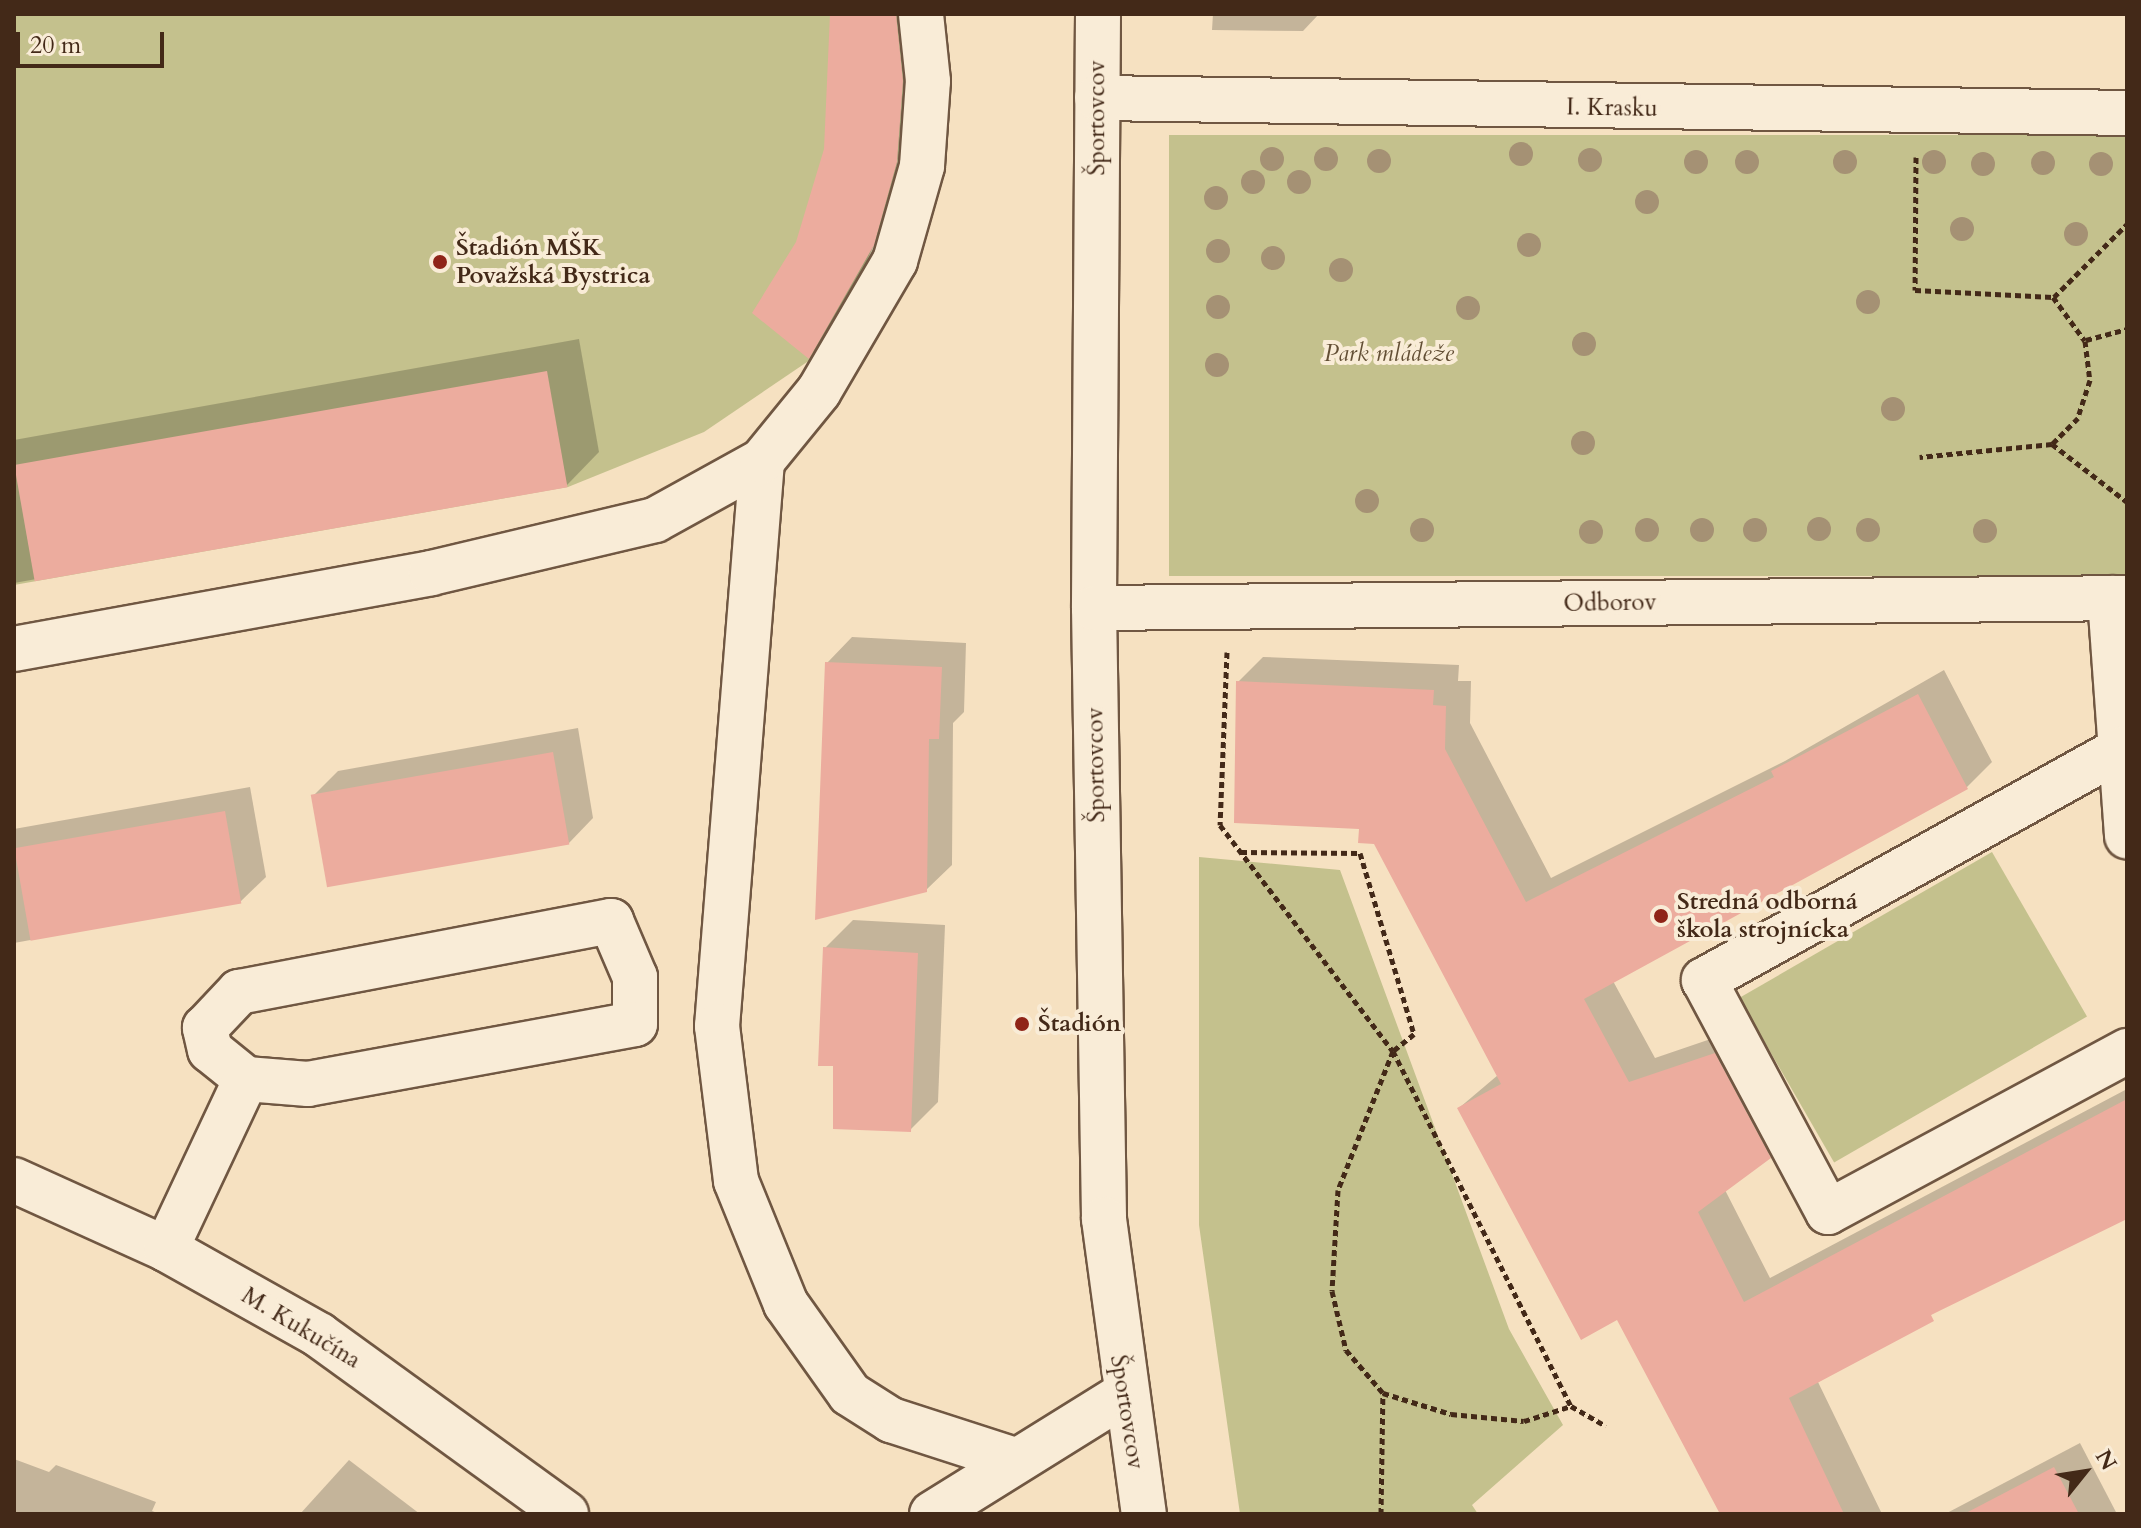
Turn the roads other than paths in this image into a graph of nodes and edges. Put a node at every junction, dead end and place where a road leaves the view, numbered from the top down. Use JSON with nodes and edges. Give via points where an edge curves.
{"nodes":[{"id":1,"x":921,"y":14,"type":"edge"},
{"id":2,"x":1098,"y":14,"type":"edge"},
{"id":3,"x":1097,"y":98,"type":"junction"},
{"id":4,"x":2127,"y":113,"type":"edge"},
{"id":5,"x":762,"y":461,"type":"junction"},
{"id":6,"x":2119,"y":598,"type":"edge"},
{"id":7,"x":1094,"y":608,"type":"junction"},
{"id":8,"x":14,"y":649,"type":"edge"},
{"id":9,"x":2121,"y":749,"type":"junction"},
{"id":10,"x":2127,"y":836,"type":"edge"},
{"id":11,"x":2127,"y":1051,"type":"edge"},
{"id":12,"x":246,"y":1079,"type":"junction"},
{"id":13,"x":14,"y":1180,"type":"edge"},
{"id":14,"x":166,"y":1249,"type":"junction"},
{"id":15,"x":1123,"y":1395,"type":"junction"},
{"id":16,"x":1015,"y":1460,"type":"junction"},
{"id":17,"x":566,"y":1514,"type":"edge"},
{"id":18,"x":932,"y":1514,"type":"edge"},
{"id":19,"x":1144,"y":1514,"type":"edge"}],
"edges":[{"from":1,"to":5,"type":"street","via":[[928,81],[922,166],[895,261],[819,391]]},
{"from":2,"to":3,"type":"street","name":"Športovcov"},
{"from":3,"to":4,"type":"street","name":"I. Krasku"},
{"from":3,"to":7,"type":"street","name":"Športovcov"},
{"from":5,"to":8,"type":"street","via":[[655,520],[431,573]]},
{"from":5,"to":16,"type":"street","via":[[717,1026],[736,1181],[786,1304],[850,1394],[891,1420]]},
{"from":6,"to":7,"type":"street","name":"Odborov"},
{"from":6,"to":9,"type":"street"},
{"from":7,"to":15,"type":"street","name":"Športovcov","via":[[1104,1219]]},
{"from":9,"to":10,"type":"street"},
{"from":9,"to":11,"type":"street","via":[[1704,980],[1828,1212]]},
{"from":12,"to":12,"type":"street","via":[[308,1084],[635,1024],[635,977],[611,921],[239,992],[205,1028],[210,1050]]},
{"from":12,"to":14,"type":"street"},
{"from":13,"to":14,"type":"street","name":"M. Kukučína"},
{"from":14,"to":17,"type":"street","name":"M. Kukučína","via":[[319,1335]]},
{"from":15,"to":16,"type":"street"},
{"from":15,"to":19,"type":"street","name":"Športovcov"},
{"from":16,"to":18,"type":"street"}]}
